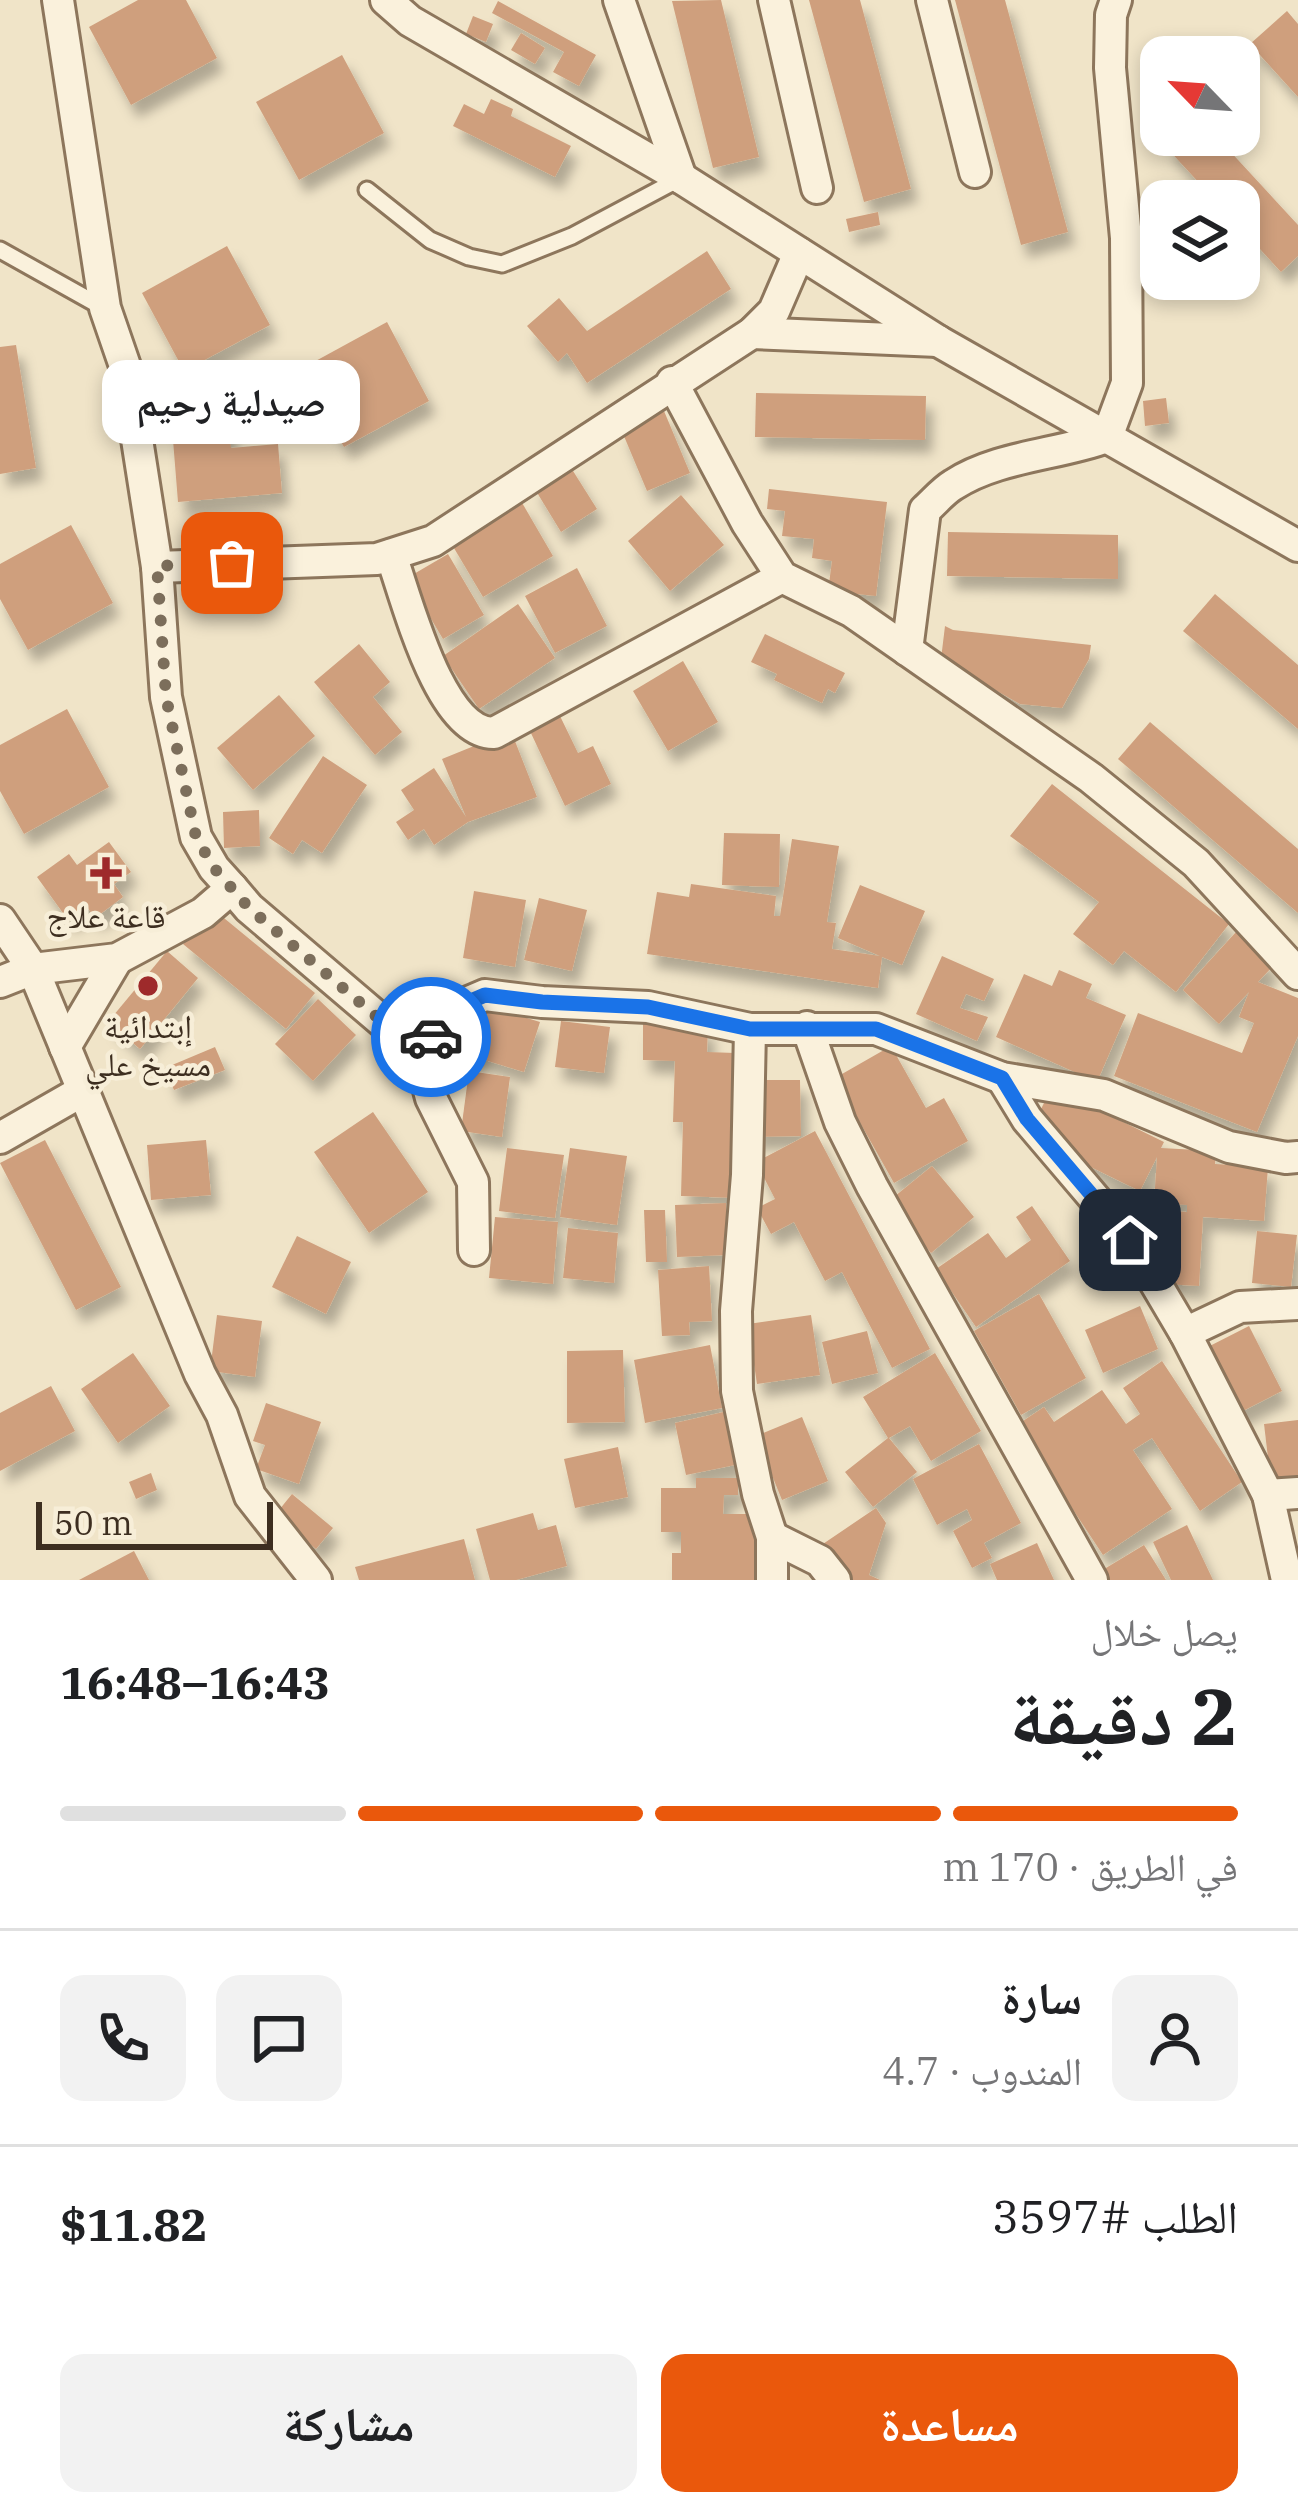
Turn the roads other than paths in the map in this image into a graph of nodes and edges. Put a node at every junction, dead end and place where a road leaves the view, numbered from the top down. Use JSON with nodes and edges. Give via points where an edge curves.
{"nodes":[{"id":1,"x":58,"y":0,"type":"edge"},
{"id":2,"x":386,"y":0,"type":"edge"},
{"id":3,"x":619,"y":0,"type":"edge"},
{"id":4,"x":774,"y":0,"type":"edge"},
{"id":5,"x":932,"y":0,"type":"edge"},
{"id":6,"x":1116,"y":0,"type":"edge"},
{"id":7,"x":975,"y":172,"type":"dead end"},
{"id":8,"x":680,"y":178,"type":"junction"},
{"id":9,"x":817,"y":188,"type":"dead end"},
{"id":10,"x":367,"y":190,"type":"dead end"},
{"id":11,"x":0,"y":250,"type":"edge"},
{"id":12,"x":799,"y":253,"type":"junction"},
{"id":13,"x":105,"y":308,"type":"junction"},
{"id":14,"x":752,"y":333,"type":"junction"},
{"id":15,"x":938,"y":341,"type":"junction"},
{"id":16,"x":672,"y":382,"type":"junction"},
{"id":17,"x":1107,"y":437,"type":"junction"},
{"id":18,"x":1298,"y":546,"type":"edge"},
{"id":19,"x":391,"y":556,"type":"junction"},
{"id":20,"x":157,"y":566,"type":"junction"},
{"id":21,"x":782,"y":578,"type":"junction"},
{"id":22,"x":908,"y":650,"type":"junction"},
{"id":23,"x":232,"y":888,"type":"junction"},
{"id":24,"x":0,"y":920,"type":"edge"},
{"id":25,"x":117,"y":959,"type":"junction"},
{"id":26,"x":32,"y":969,"type":"junction"},
{"id":27,"x":1298,"y":974,"type":"edge"},
{"id":28,"x":0,"y":982,"type":"edge"},
{"id":29,"x":807,"y":1028,"type":"junction"},
{"id":30,"x":750,"y":1029,"type":"junction"},
{"id":31,"x":65,"y":1047,"type":"junction"},
{"id":32,"x":421,"y":1060,"type":"junction"},
{"id":33,"x":1002,"y":1078,"type":"junction"},
{"id":34,"x":84,"y":1090,"type":"junction"},
{"id":35,"x":0,"y":1138,"type":"edge"},
{"id":36,"x":1298,"y":1157,"type":"edge"},
{"id":37,"x":474,"y":1250,"type":"dead end"},
{"id":38,"x":1298,"y":1304,"type":"edge"},
{"id":39,"x":1185,"y":1333,"type":"junction"},
{"id":40,"x":1283,"y":1494,"type":"edge"},
{"id":41,"x":772,"y":1537,"type":"junction"},
{"id":42,"x":316,"y":1580,"type":"edge"},
{"id":43,"x":772,"y":1580,"type":"edge"},
{"id":44,"x":835,"y":1580,"type":"edge"},
{"id":45,"x":1092,"y":1580,"type":"edge"},
{"id":46,"x":1287,"y":1580,"type":"edge"}],
"edges":[{"from":1,"to":13,"type":"street"},
{"from":2,"to":8,"type":"street"},
{"from":3,"to":8,"type":"street"},
{"from":4,"to":9,"type":"street"},
{"from":5,"to":7,"type":"street"},
{"from":6,"to":17,"type":"street","via":[[1110,68],[1126,238],[1126,383]]},
{"from":8,"to":10,"type":"lane","via":[[502,264],[430,240]]},
{"from":8,"to":12,"type":"street"},
{"from":11,"to":13,"type":"lane"},
{"from":12,"to":14,"type":"street","via":[[774,311]]},
{"from":12,"to":15,"type":"street"},
{"from":13,"to":20,"type":"street","via":[[125,369]]},
{"from":14,"to":15,"type":"street"},
{"from":14,"to":16,"type":"street"},
{"from":15,"to":17,"type":"street"},
{"from":16,"to":19,"type":"street","via":[[433,542]]},
{"from":16,"to":21,"type":"street"},
{"from":17,"to":18,"type":"street"},
{"from":17,"to":22,"type":"street","via":[[954,484],[925,510]]},
{"from":19,"to":20,"type":"street"},
{"from":19,"to":21,"type":"street","via":[[444,696],[479,733],[494,733]]},
{"from":20,"to":23,"type":"street","via":[[166,697],[196,837]]},
{"from":21,"to":22,"type":"street"},
{"from":22,"to":27,"type":"street","via":[[1035,736],[1196,863]]},
{"from":23,"to":25,"type":"street","via":[[203,914]]},
{"from":23,"to":32,"type":"street"},
{"from":24,"to":26,"type":"street"},
{"from":25,"to":26,"type":"street"},
{"from":25,"to":31,"type":"street"},
{"from":26,"to":28,"type":"street"},
{"from":26,"to":31,"type":"street"},
{"from":29,"to":30,"type":"street"},
{"from":29,"to":33,"type":"street","via":[[876,1029]]},
{"from":29,"to":45,"type":"street","via":[[872,1186]]},
{"from":30,"to":32,"type":"street","via":[[648,1007],[485,995],[436,1027]]},
{"from":30,"to":41,"type":"street","via":[[737,1391]]},
{"from":31,"to":34,"type":"street"},
{"from":32,"to":37,"type":"street","via":[[431,1099],[473,1182]]},
{"from":33,"to":36,"type":"street","via":[[1104,1094],[1229,1147]]},
{"from":33,"to":39,"type":"street","via":[[1130,1240]]},
{"from":34,"to":35,"type":"street"},
{"from":34,"to":42,"type":"street","via":[[250,1496]]},
{"from":38,"to":39,"type":"street","via":[[1240,1307]]},
{"from":39,"to":40,"type":"street"},
{"from":40,"to":46,"type":"street"},
{"from":41,"to":43,"type":"street"},
{"from":41,"to":44,"type":"street","via":[[820,1561]]}]}
